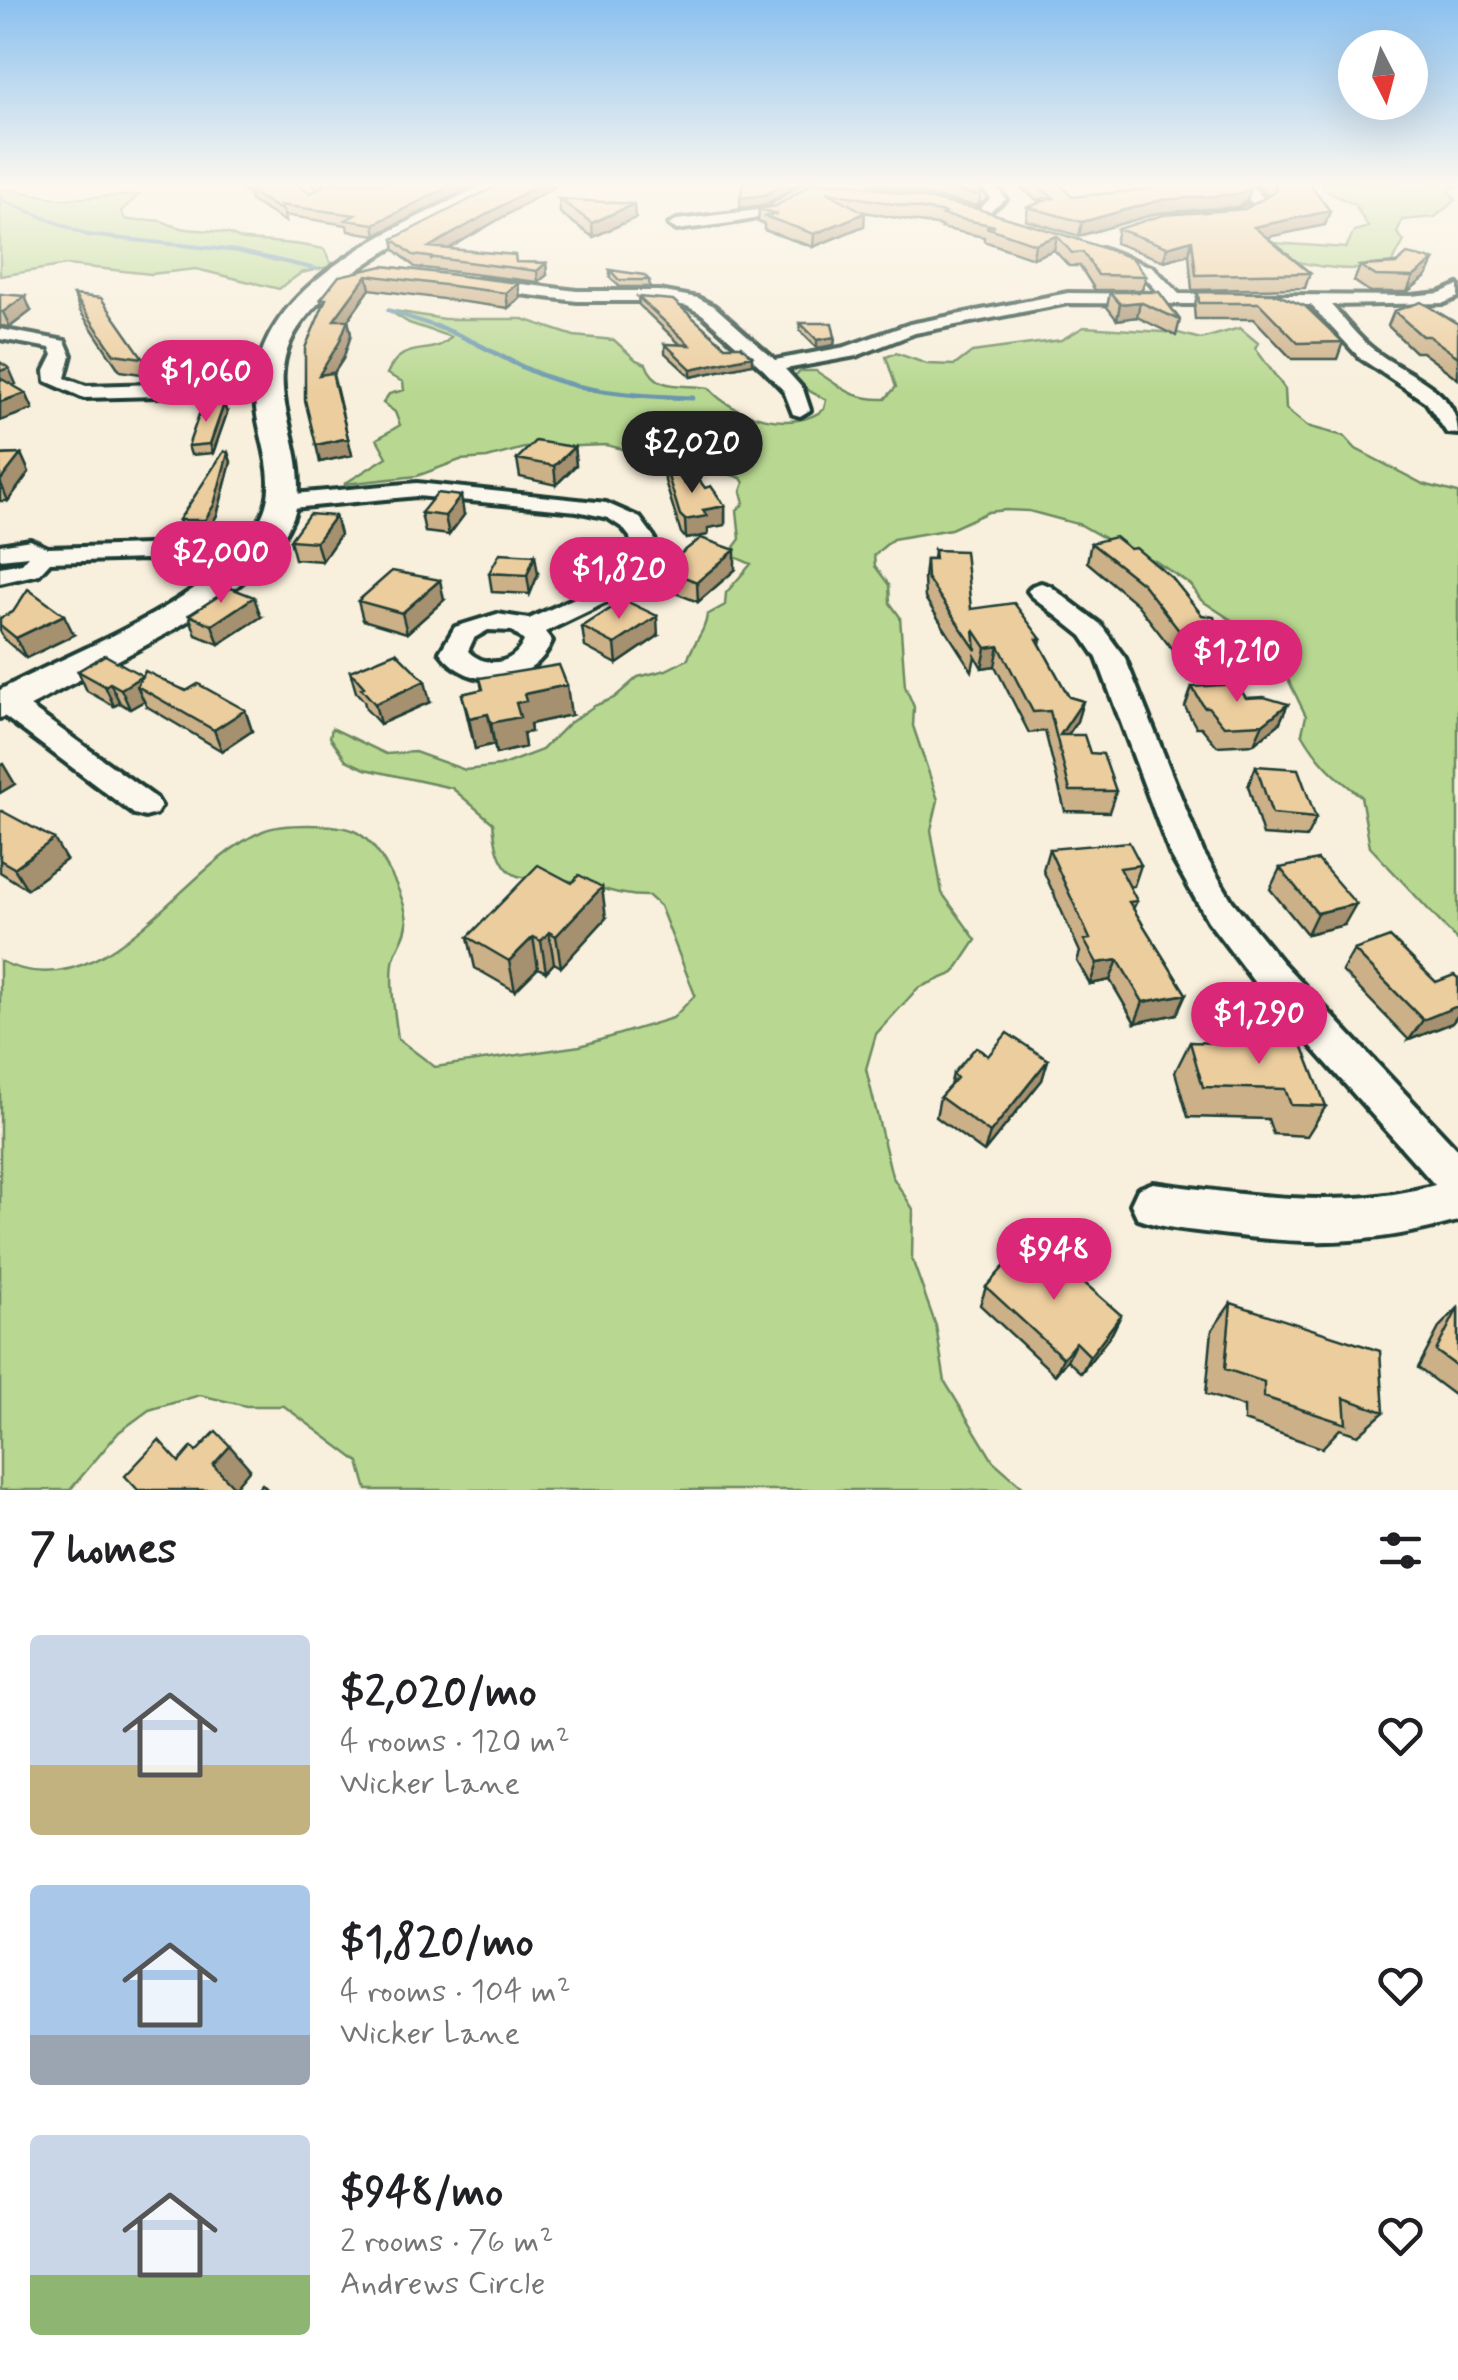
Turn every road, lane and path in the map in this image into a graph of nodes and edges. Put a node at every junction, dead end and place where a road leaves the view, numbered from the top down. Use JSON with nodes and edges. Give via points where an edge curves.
{"nodes":[{"id":1,"x":375,"y":253,"type":"edge"},
{"id":2,"x":1114,"y":253,"type":"edge"},
{"id":3,"x":348,"y":267,"type":"junction"},
{"id":4,"x":385,"y":272,"type":"edge"},
{"id":5,"x":459,"y":281,"type":"edge"},
{"id":6,"x":1458,"y":290,"type":"edge"},
{"id":7,"x":1173,"y":298,"type":"junction"},
{"id":8,"x":1316,"y":300,"type":"junction"},
{"id":9,"x":0,"y":334,"type":"edge"},
{"id":10,"x":771,"y":366,"type":"junction"},
{"id":11,"x":268,"y":386,"type":"junction"},
{"id":12,"x":800,"y":410,"type":"dead end"},
{"id":13,"x":1454,"y":429,"type":"dead end"},
{"id":14,"x":282,"y":502,"type":"junction"},
{"id":15,"x":0,"y":552,"type":"edge"},
{"id":16,"x":43,"y":555,"type":"junction"},
{"id":17,"x":241,"y":564,"type":"junction"},
{"id":18,"x":0,"y":575,"type":"edge"},
{"id":19,"x":1041,"y":591,"type":"dead end"},
{"id":20,"x":530,"y":629,"type":"dead end"},
{"id":21,"x":3,"y":705,"type":"edge"},
{"id":22,"x":145,"y":806,"type":"dead end"},
{"id":23,"x":1458,"y":1180,"type":"edge"},
{"id":24,"x":1458,"y":1200,"type":"edge"},
{"id":25,"x":1153,"y":1204,"type":"dead end"}],
"edges":[{"from":1,"to":3,"type":"main road"},
{"from":2,"to":7,"type":"street","via":[[1144,268]]},
{"from":3,"to":4,"type":"street"},
{"from":3,"to":11,"type":"main road","via":[[315,291],[290,322],[274,352]]},
{"from":5,"to":10,"type":"street","via":[[576,296],[684,300],[708,310]]},
{"from":6,"to":8,"type":"street","via":[[1431,300]]},
{"from":7,"to":8,"type":"street"},
{"from":7,"to":10,"type":"street","via":[[1033,303]]},
{"from":8,"to":13,"type":"street","via":[[1360,348],[1434,398]]},
{"from":9,"to":11,"type":"street","via":[[58,346],[56,380],[84,392]]},
{"from":10,"to":12,"type":"street","via":[[793,389]]},
{"from":11,"to":14,"type":"main road"},
{"from":14,"to":17,"type":"main road"},
{"from":14,"to":20,"type":"street","via":[[446,490],[588,506],[632,525],[645,548],[634,576]]},
{"from":15,"to":16,"type":"street","via":[[25,546]]},
{"from":16,"to":17,"type":"street","via":[[147,552]]},
{"from":16,"to":18,"type":"street","via":[[30,568]]},
{"from":17,"to":21,"type":"main road","via":[[180,610]]},
{"from":19,"to":23,"type":"street","via":[[1096,635],[1111,658],[1187,854],[1220,911]]},
{"from":21,"to":22,"type":"street"},
{"from":24,"to":25,"type":"street","via":[[1392,1217],[1346,1220]]}]}
